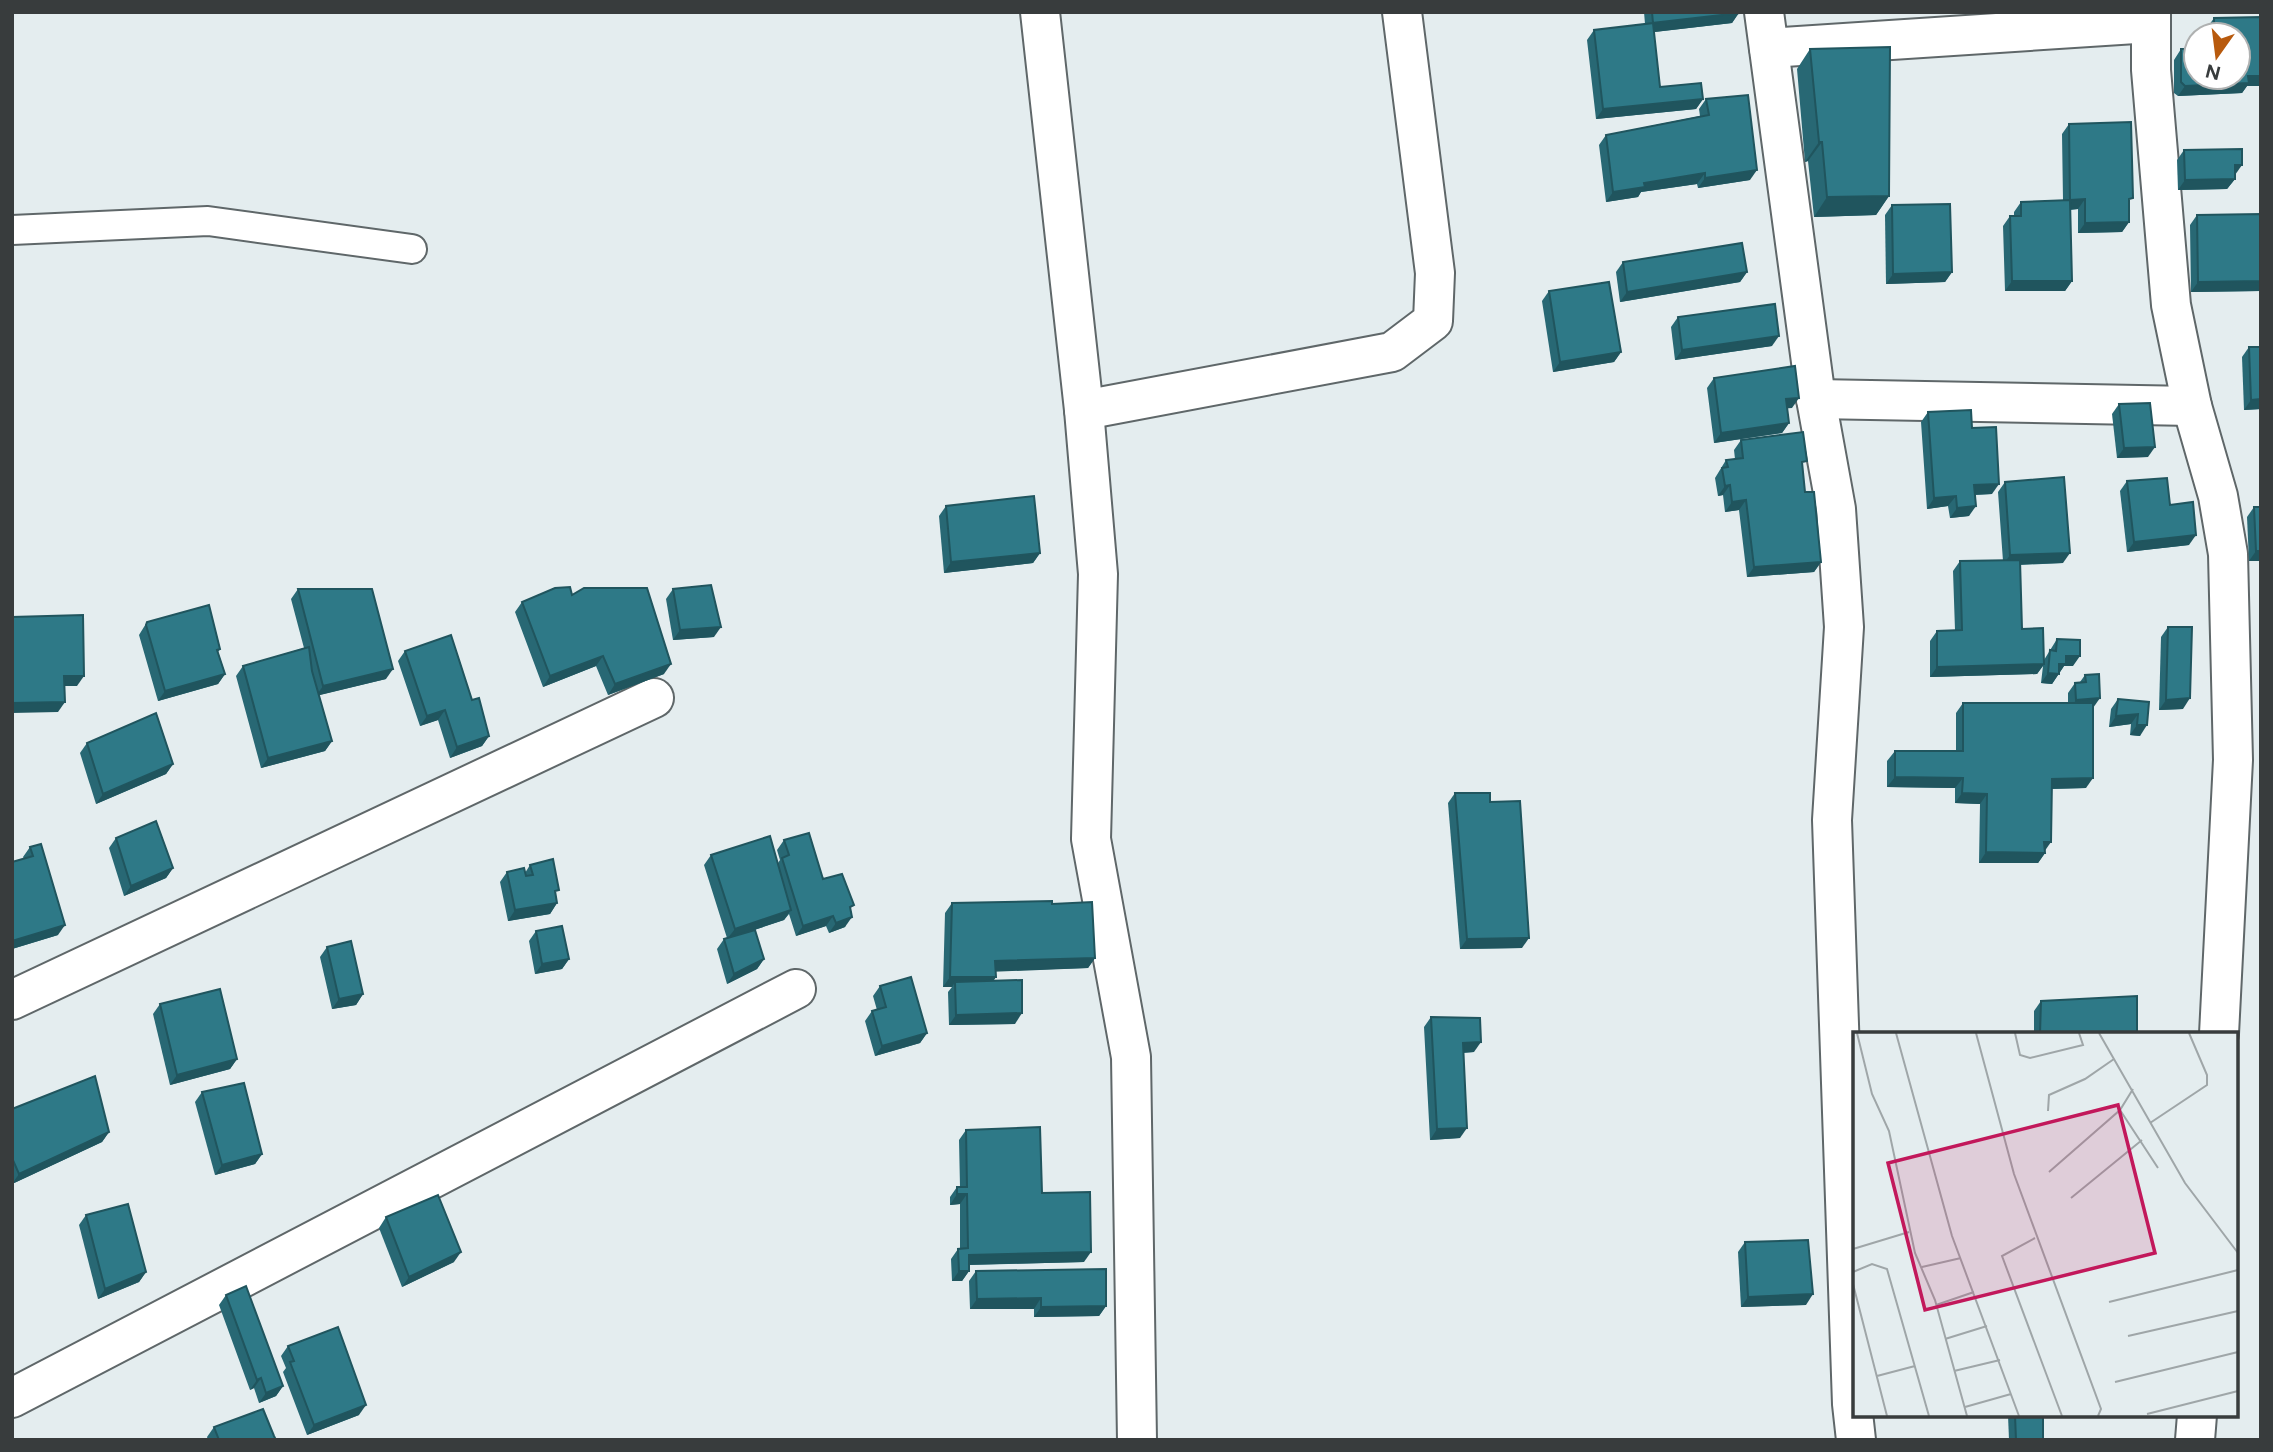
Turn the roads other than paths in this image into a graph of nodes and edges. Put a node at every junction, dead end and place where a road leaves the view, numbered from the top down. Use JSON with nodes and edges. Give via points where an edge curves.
{"nodes":[{"id":1,"x":1040,"y":12,"type":"edge"},
{"id":2,"x":1402,"y":12,"type":"edge"},
{"id":3,"x":2151,"y":18,"type":"edge"},
{"id":4,"x":1767,"y":30,"type":"edge"},
{"id":5,"x":12,"y":230,"type":"edge"},
{"id":6,"x":412,"y":249,"type":"dead end"},
{"id":7,"x":1816,"y":400,"type":"junction"},
{"id":8,"x":2192,"y":406,"type":"junction"},
{"id":9,"x":1084,"y":410,"type":"junction"},
{"id":10,"x":654,"y":698,"type":"dead end"},
{"id":11,"x":2247,"y":759,"type":"edge"},
{"id":12,"x":796,"y":989,"type":"dead end"},
{"id":13,"x":12,"y":1000,"type":"edge"},
{"id":14,"x":2219,"y":1032,"type":"edge"},
{"id":15,"x":1853,"y":1362,"type":"edge"},
{"id":16,"x":12,"y":1398,"type":"edge"},
{"id":17,"x":1855,"y":1417,"type":"edge"},
{"id":18,"x":2197,"y":1417,"type":"edge"},
{"id":19,"x":1137,"y":1440,"type":"edge"},
{"id":20,"x":1856,"y":1440,"type":"edge"},
{"id":21,"x":2195,"y":1440,"type":"edge"}],
"edges":[{"from":1,"to":9,"type":"street"},
{"from":2,"to":9,"type":"street","via":[[1435,272],[1433,321],[1392,352]]},
{"from":3,"to":4,"type":"street"},
{"from":3,"to":8,"type":"street","via":[[2151,70],[2171,305]]},
{"from":4,"to":7,"type":"street"},
{"from":5,"to":6,"type":"lane","via":[[208,221]]},
{"from":7,"to":8,"type":"street"},
{"from":7,"to":15,"type":"street","via":[[1836,509],[1844,627],[1832,820]]},
{"from":8,"to":11,"type":"street","via":[[2218,496],[2228,554]]},
{"from":9,"to":19,"type":"street","via":[[1098,574],[1091,838],[1131,1058]]},
{"from":10,"to":13,"type":"street"},
{"from":11,"to":14,"type":"street"},
{"from":12,"to":16,"type":"street"},
{"from":17,"to":20,"type":"street"},
{"from":18,"to":21,"type":"street"}]}
